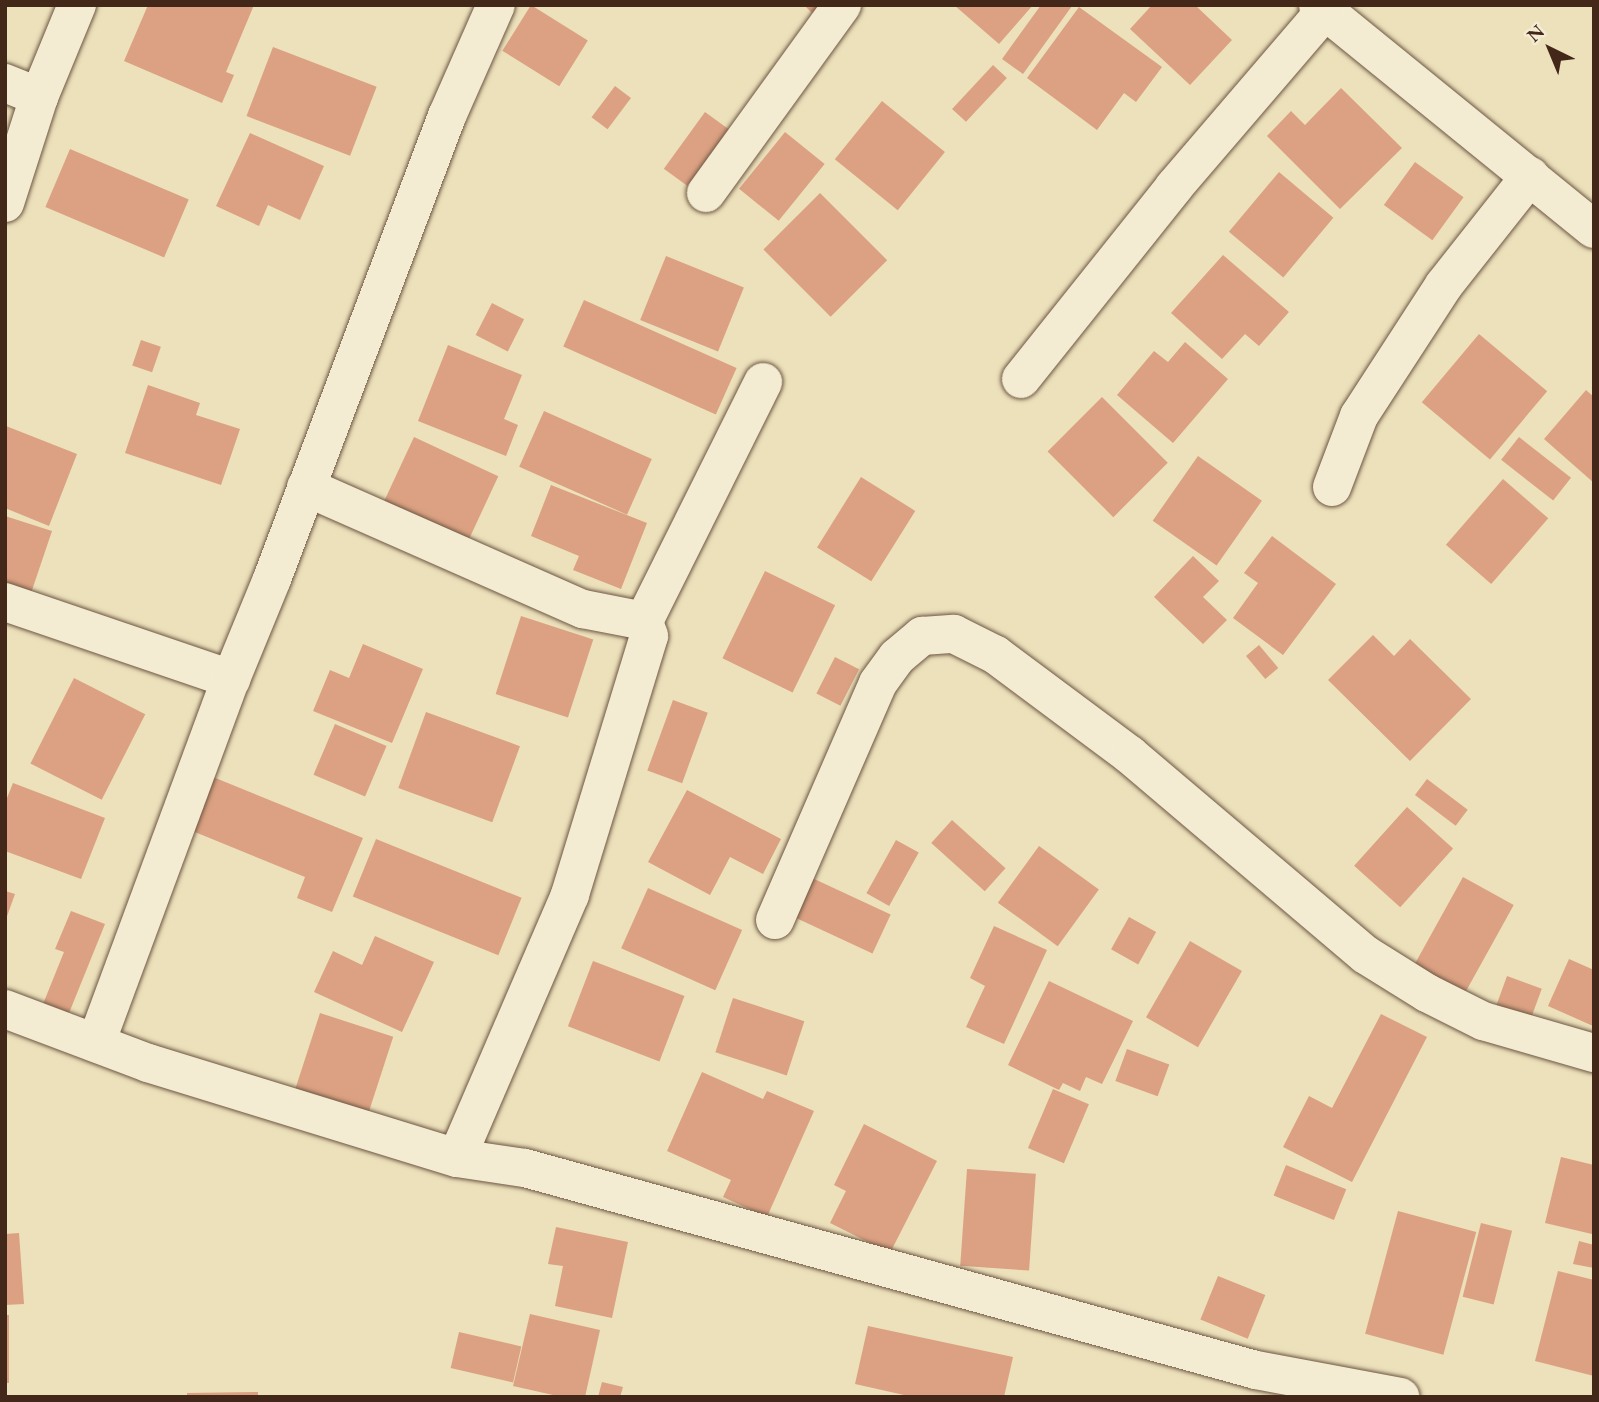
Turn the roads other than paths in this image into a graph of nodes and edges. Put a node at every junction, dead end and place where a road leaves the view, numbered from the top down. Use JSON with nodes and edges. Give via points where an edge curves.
{"nodes":[{"id":1,"x":77,"y":5,"type":"edge"},
{"id":2,"x":496,"y":5,"type":"edge"},
{"id":3,"x":842,"y":5,"type":"edge"},
{"id":4,"x":1322,"y":8,"type":"edge"},
{"id":5,"x":22,"y":90,"type":"edge"},
{"id":6,"x":1530,"y":176,"type":"junction"},
{"id":7,"x":706,"y":193,"type":"dead end"},
{"id":8,"x":5,"y":203,"type":"edge"},
{"id":9,"x":1594,"y":229,"type":"edge"},
{"id":10,"x":1021,"y":379,"type":"dead end"},
{"id":11,"x":763,"y":382,"type":"dead end"},
{"id":12,"x":1332,"y":486,"type":"dead end"},
{"id":13,"x":306,"y":487,"type":"junction"},
{"id":14,"x":5,"y":602,"type":"edge"},
{"id":15,"x":643,"y":621,"type":"junction"},
{"id":16,"x":230,"y":679,"type":"junction"},
{"id":17,"x":775,"y":919,"type":"dead end"},
{"id":18,"x":5,"y":1009,"type":"edge"},
{"id":19,"x":96,"y":1043,"type":"junction"},
{"id":20,"x":1594,"y":1053,"type":"edge"},
{"id":21,"x":457,"y":1158,"type":"junction"},
{"id":22,"x":1245,"y":1383,"type":"edge"},
{"id":23,"x":1400,"y":1397,"type":"edge"}],
"edges":[{"from":1,"to":5,"type":"street"},
{"from":2,"to":13,"type":"street","via":[[447,116]]},
{"from":3,"to":7,"type":"street"},
{"from":4,"to":6,"type":"street"},
{"from":4,"to":10,"type":"street"},
{"from":5,"to":8,"type":"street"},
{"from":6,"to":9,"type":"street"},
{"from":6,"to":12,"type":"street","via":[[1444,285],[1359,416]]},
{"from":11,"to":15,"type":"street"},
{"from":13,"to":15,"type":"street","via":[[583,609]]},
{"from":13,"to":16,"type":"street"},
{"from":14,"to":16,"type":"street"},
{"from":15,"to":21,"type":"street","via":[[649,636],[570,895]]},
{"from":16,"to":19,"type":"street"},
{"from":17,"to":20,"type":"street","via":[[878,683],[897,657],[922,636],[954,634],[996,655],[1130,755],[1366,955],[1483,1021]]},
{"from":18,"to":19,"type":"street"},
{"from":19,"to":21,"type":"street"},
{"from":21,"to":22,"type":"street","via":[[525,1168]]},
{"from":22,"to":23,"type":"street"}]}
